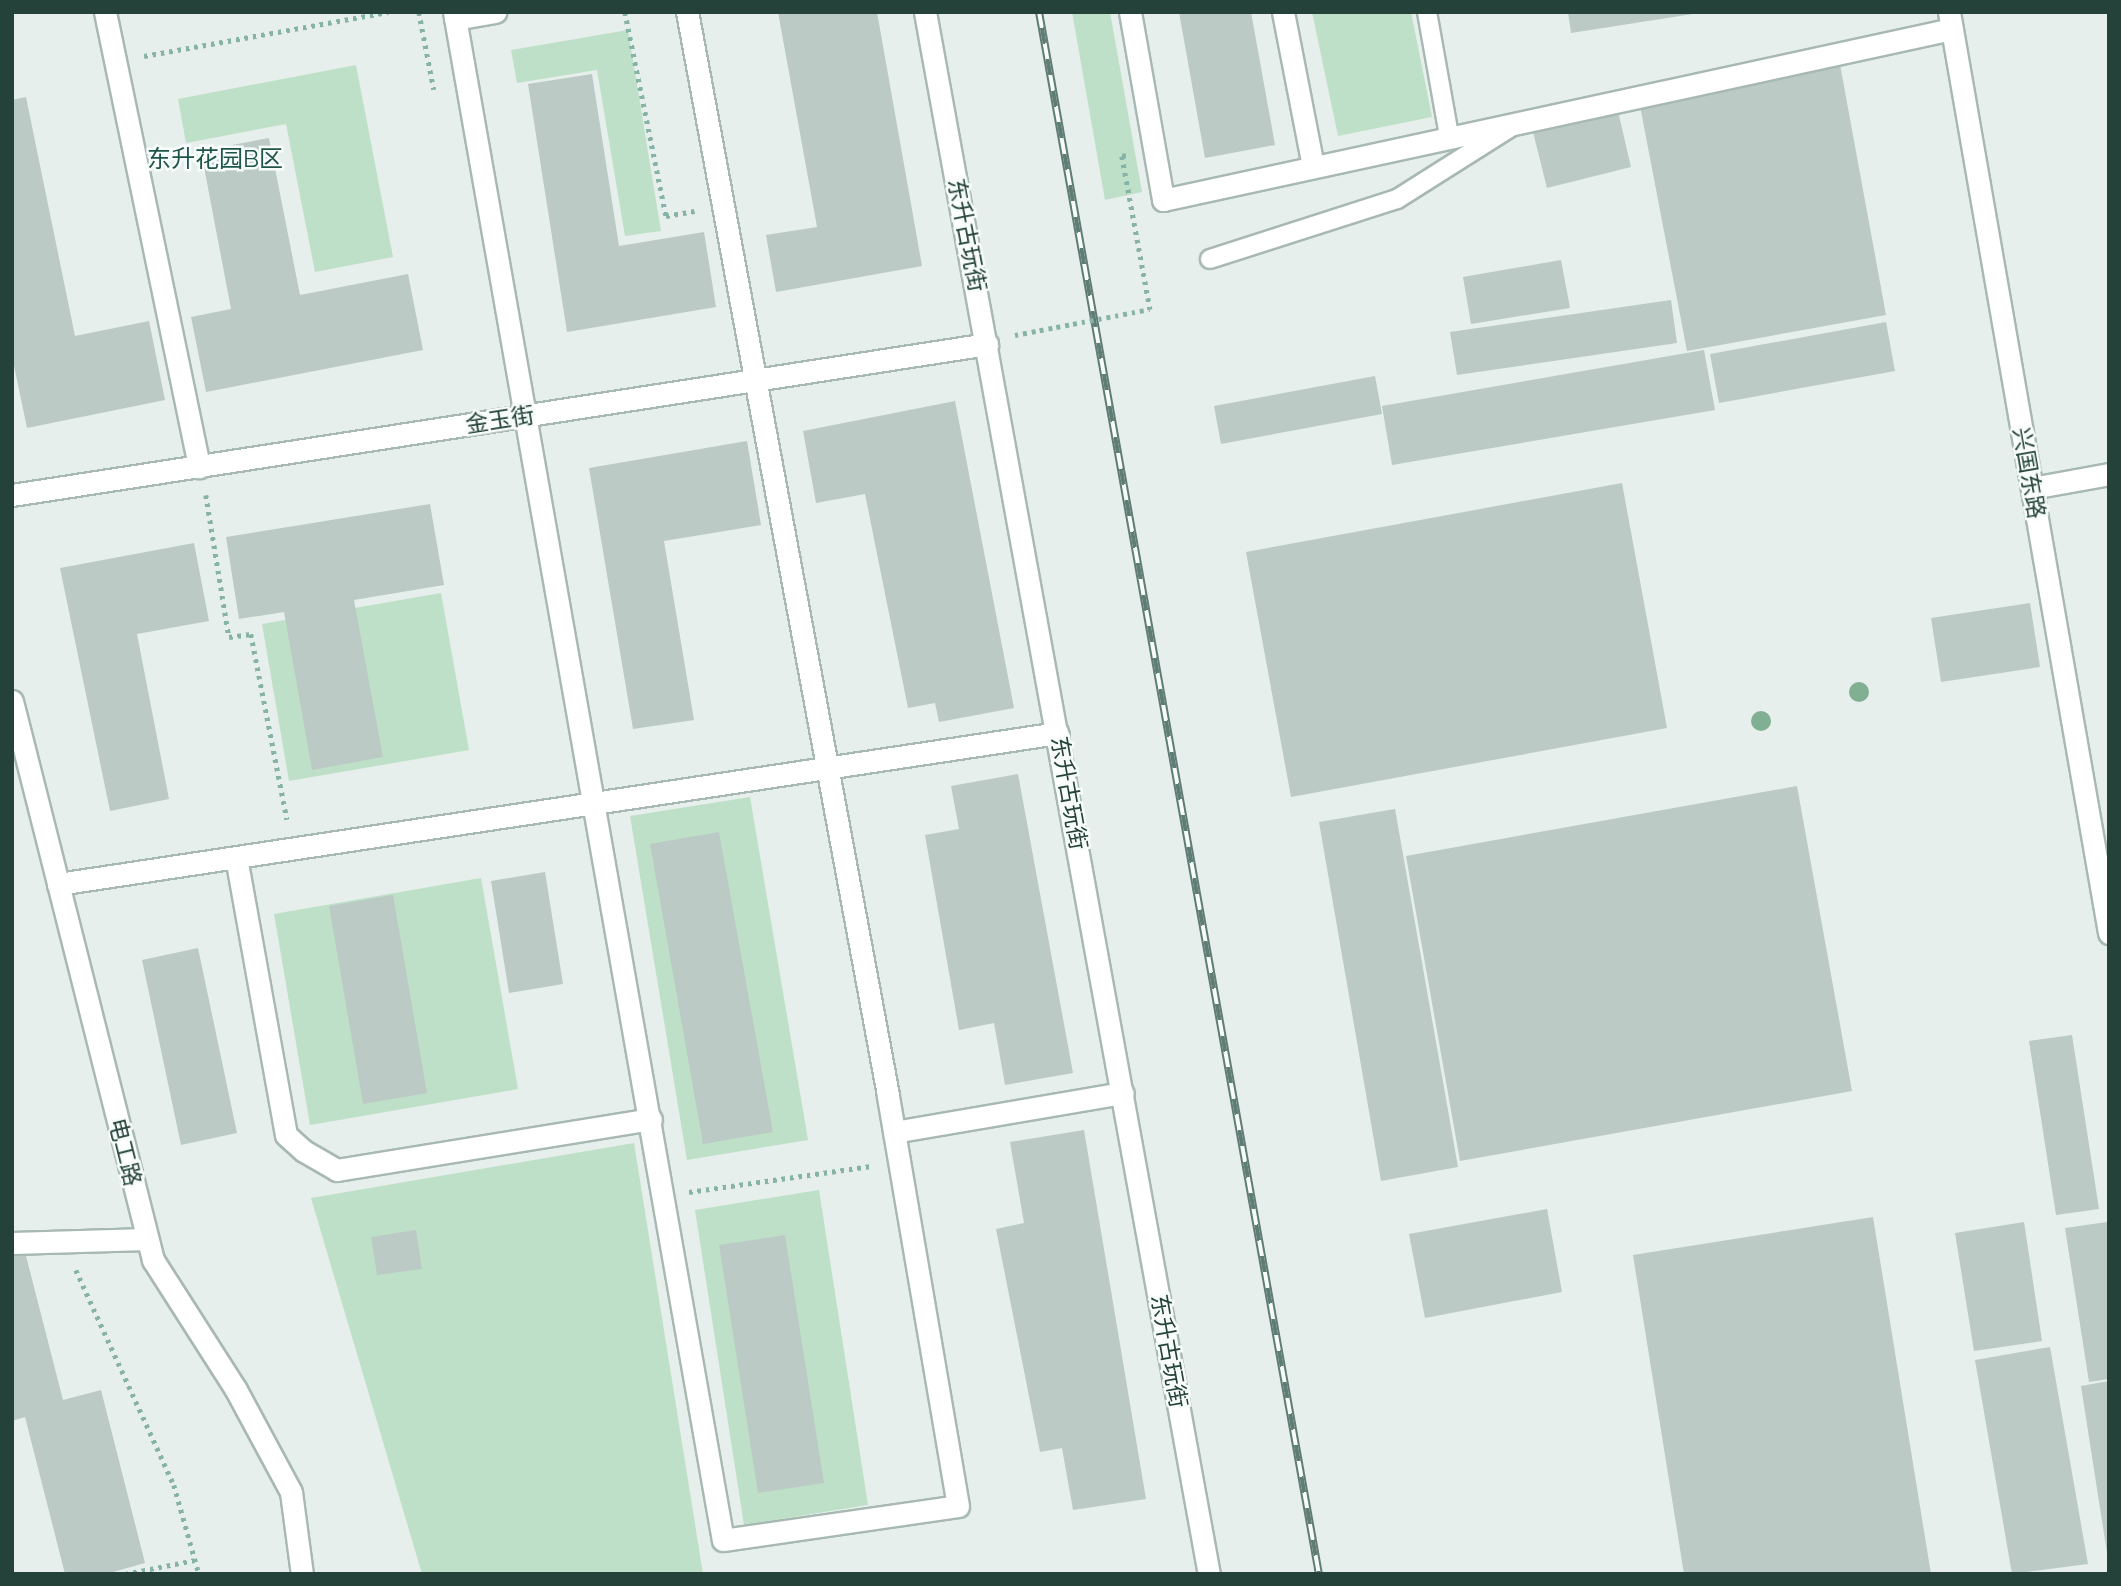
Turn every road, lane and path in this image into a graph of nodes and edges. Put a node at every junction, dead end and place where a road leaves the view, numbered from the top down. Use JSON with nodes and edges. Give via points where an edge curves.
{"nodes":[{"id":1,"x":105,"y":12,"type":"edge"},
{"id":2,"x":388,"y":12,"type":"edge"},
{"id":3,"x":495,"y":12,"type":"edge"},
{"id":4,"x":625,"y":12,"type":"edge"},
{"id":5,"x":687,"y":12,"type":"edge"},
{"id":6,"x":925,"y":12,"type":"edge"},
{"id":7,"x":1130,"y":12,"type":"edge"},
{"id":8,"x":1283,"y":12,"type":"edge"},
{"id":9,"x":1427,"y":12,"type":"edge"},
{"id":10,"x":454,"y":16,"type":"edge"},
{"id":11,"x":1951,"y":21,"type":"edge"},
{"id":12,"x":116,"y":61,"type":"junction"},
{"id":13,"x":1523,"y":120,"type":"junction"},
{"id":14,"x":1448,"y":135,"type":"junction"},
{"id":15,"x":1122,"y":156,"type":"dead end"},
{"id":16,"x":1314,"y":166,"type":"junction"},
{"id":17,"x":723,"y":206,"type":"junction"},
{"id":18,"x":1210,"y":259,"type":"dead end"},
{"id":19,"x":1015,"y":335,"type":"dead end"},
{"id":20,"x":987,"y":344,"type":"junction"},
{"id":21,"x":755,"y":379,"type":"junction"},
{"id":22,"x":528,"y":415,"type":"junction"},
{"id":23,"x":199,"y":467,"type":"junction"},
{"id":24,"x":2109,"y":474,"type":"edge"},
{"id":25,"x":2032,"y":488,"type":"junction"},
{"id":26,"x":12,"y":495,"type":"edge"},
{"id":27,"x":12,"y":701,"type":"edge"},
{"id":28,"x":1058,"y":733,"type":"junction"},
{"id":29,"x":828,"y":769,"type":"junction"},
{"id":30,"x":595,"y":804,"type":"junction"},
{"id":31,"x":293,"y":849,"type":"junction"},
{"id":32,"x":236,"y":857,"type":"junction"},
{"id":33,"x":58,"y":884,"type":"junction"},
{"id":34,"x":2109,"y":933,"type":"edge"},
{"id":35,"x":1123,"y":1093,"type":"junction"},
{"id":36,"x":651,"y":1119,"type":"junction"},
{"id":37,"x":894,"y":1132,"type":"junction"},
{"id":38,"x":900,"y":1161,"type":"junction"},
{"id":39,"x":664,"y":1196,"type":"junction"},
{"id":40,"x":147,"y":1239,"type":"junction"},
{"id":41,"x":63,"y":1241,"type":"junction"},
{"id":42,"x":12,"y":1244,"type":"edge"},
{"id":43,"x":195,"y":1560,"type":"junction"},
{"id":44,"x":125,"y":1574,"type":"edge"},
{"id":45,"x":199,"y":1574,"type":"edge"},
{"id":46,"x":302,"y":1574,"type":"edge"},
{"id":47,"x":1209,"y":1574,"type":"edge"}],
"edges":[{"from":1,"to":12,"type":"street"},
{"from":2,"to":12,"type":"path"},
{"from":3,"to":10,"type":"street"},
{"from":4,"to":17,"type":"path","via":[[666,216]]},
{"from":5,"to":17,"type":"street"},
{"from":6,"to":20,"type":"street","name":"东升古玩街"},
{"from":7,"to":16,"type":"street","via":[[1163,200]]},
{"from":8,"to":16,"type":"street"},
{"from":9,"to":14,"type":"lane"},
{"from":10,"to":22,"type":"street"},
{"from":11,"to":13,"type":"street"},
{"from":11,"to":25,"type":"street","name":"兴国东路"},
{"from":12,"to":23,"type":"street"},
{"from":13,"to":14,"type":"street"},
{"from":13,"to":18,"type":"lane","via":[[1397,199]]},
{"from":14,"to":16,"type":"street"},
{"from":15,"to":19,"type":"path","bridge":true,"via":[[1150,309]]},
{"from":17,"to":21,"type":"street"},
{"from":20,"to":21,"type":"street","name":"金玉街"},
{"from":20,"to":28,"type":"street","name":"东升古玩街"},
{"from":21,"to":22,"type":"street","name":"金玉街"},
{"from":21,"to":29,"type":"street"},
{"from":22,"to":23,"type":"street","name":"金玉街"},
{"from":22,"to":30,"type":"street"},
{"from":23,"to":26,"type":"street","name":"金玉街"},
{"from":23,"to":31,"type":"path","via":[[229,637],[251,634]]},
{"from":24,"to":25,"type":"street"},
{"from":25,"to":34,"type":"street","name":"兴国东路"},
{"from":27,"to":33,"type":"street","name":"电工路"},
{"from":28,"to":29,"type":"street"},
{"from":28,"to":35,"type":"street","name":"东升古玩街"},
{"from":29,"to":30,"type":"street"},
{"from":29,"to":37,"type":"street"},
{"from":30,"to":31,"type":"street"},
{"from":30,"to":36,"type":"street"},
{"from":31,"to":32,"type":"street"},
{"from":32,"to":33,"type":"street"},
{"from":32,"to":36,"type":"street","via":[[286,1135],[304,1151],[337,1170]]},
{"from":33,"to":40,"type":"street","name":"电工路"},
{"from":35,"to":37,"type":"street"},
{"from":35,"to":47,"type":"street","name":"东升古玩街"},
{"from":36,"to":39,"type":"street"},
{"from":37,"to":38,"type":"street"},
{"from":38,"to":39,"type":"path"},
{"from":38,"to":39,"type":"street","via":[[958,1506],[723,1540]]},
{"from":40,"to":41,"type":"street"},
{"from":40,"to":46,"type":"street","name":"电工路","via":[[153,1261],[235,1388],[290,1492]]},
{"from":41,"to":42,"type":"street"},
{"from":41,"to":43,"type":"path","via":[[174,1485]]},
{"from":43,"to":44,"type":"path"},
{"from":43,"to":45,"type":"path"}]}
